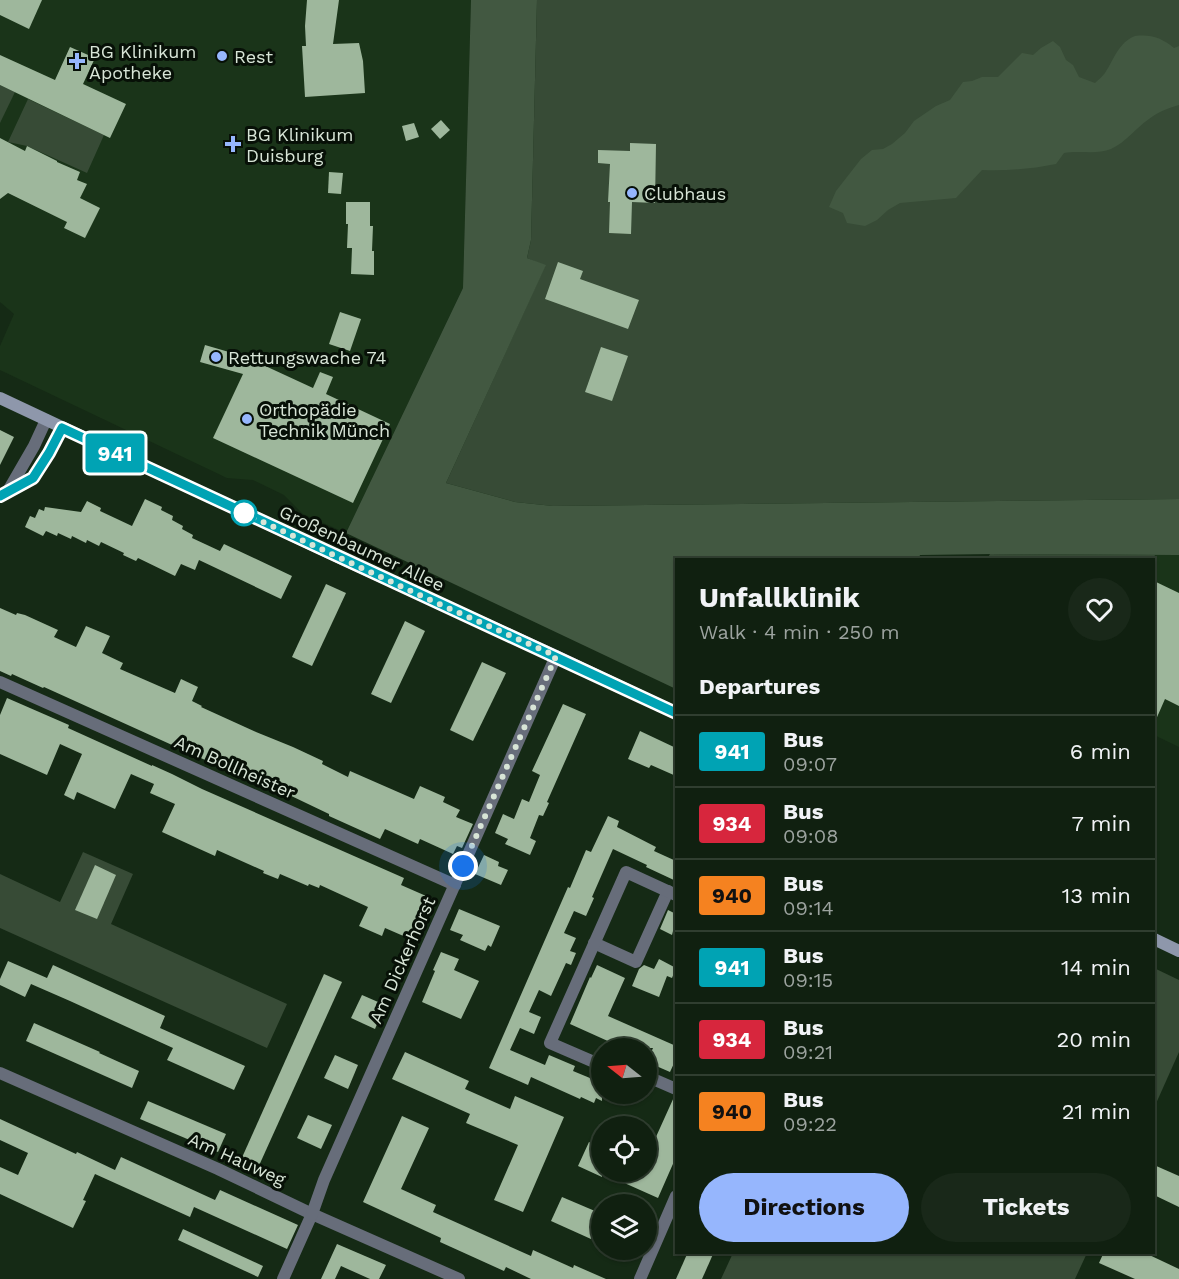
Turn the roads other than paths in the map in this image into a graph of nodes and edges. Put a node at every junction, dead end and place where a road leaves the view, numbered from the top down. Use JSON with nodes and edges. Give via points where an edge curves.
{"nodes":[{"id":1,"x":0,"y":398,"type":"edge"},
{"id":2,"x":46,"y":420,"type":"junction"},
{"id":3,"x":62,"y":428,"type":"junction"},
{"id":4,"x":4,"y":494,"type":"edge"},
{"id":5,"x":556,"y":656,"type":"junction"},
{"id":6,"x":0,"y":682,"type":"edge"},
{"id":7,"x":675,"y":713,"type":"edge"},
{"id":8,"x":455,"y":885,"type":"junction"},
{"id":9,"x":672,"y":893,"type":"edge"},
{"id":10,"x":1155,"y":939,"type":"edge"},
{"id":11,"x":594,"y":943,"type":"junction"},
{"id":12,"x":1179,"y":951,"type":"edge"},
{"id":13,"x":591,"y":1061,"type":"edge"},
{"id":14,"x":0,"y":1073,"type":"edge"},
{"id":15,"x":657,"y":1081,"type":"edge"},
{"id":16,"x":675,"y":1089,"type":"edge"},
{"id":17,"x":675,"y":1198,"type":"edge"},
{"id":18,"x":312,"y":1214,"type":"junction"},
{"id":19,"x":283,"y":1279,"type":"edge"},
{"id":20,"x":459,"y":1279,"type":"edge"},
{"id":21,"x":640,"y":1279,"type":"edge"}],
"edges":[{"from":1,"to":2,"type":"main road","name":"Großenbaumer Allee"},
{"from":2,"to":3,"type":"main road","name":"Großenbaumer Allee"},
{"from":2,"to":4,"type":"street"},
{"from":3,"to":4,"type":"street","via":[[33,478]]},
{"from":3,"to":5,"type":"main road","name":"Großenbaumer Allee"},
{"from":5,"to":7,"type":"main road","name":"Großenbaumer Allee"},
{"from":5,"to":8,"type":"street","name":"Am Dickerhorst"},
{"from":6,"to":8,"type":"street","name":"Am Bollheister"},
{"from":8,"to":18,"type":"street","name":"Am Dickerhorst"},
{"from":9,"to":11,"type":"street","via":[[636,962]]},
{"from":9,"to":11,"type":"street","via":[[626,872]]},
{"from":10,"to":12,"type":"main road"},
{"from":11,"to":13,"type":"street","via":[[550,1042]]},
{"from":14,"to":18,"type":"street","name":"Am Hauweg"},
{"from":15,"to":16,"type":"street"},
{"from":17,"to":21,"type":"street"},
{"from":18,"to":19,"type":"street","name":"Am Dickerhorst"},
{"from":18,"to":20,"type":"street","name":"Am Hauweg"}]}
